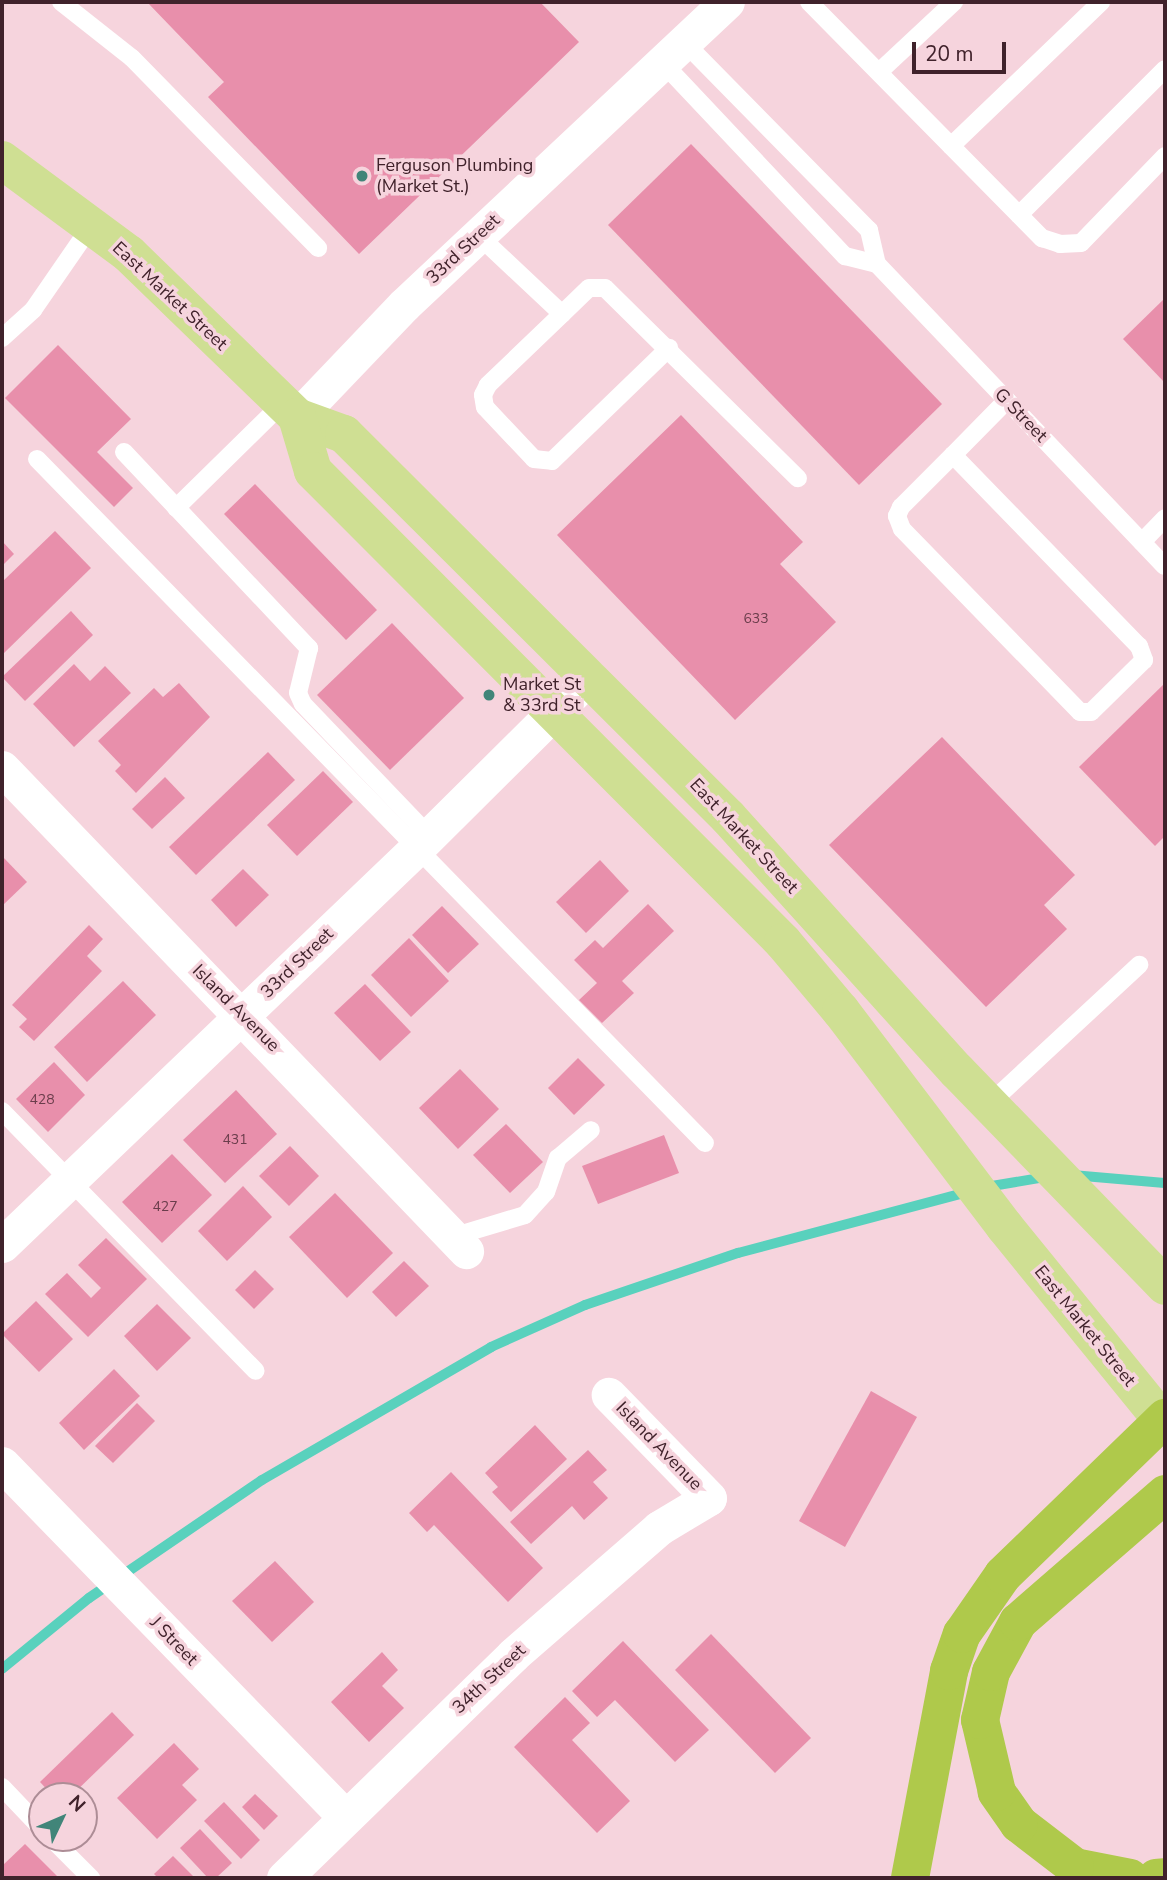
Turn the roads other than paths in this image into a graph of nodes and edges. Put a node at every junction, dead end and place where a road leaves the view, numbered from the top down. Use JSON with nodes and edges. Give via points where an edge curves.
{"nodes":[{"id":1,"x":61,"y":2,"type":"edge"},
{"id":2,"x":727,"y":2,"type":"edge"},
{"id":3,"x":809,"y":2,"type":"edge"},
{"id":4,"x":954,"y":2,"type":"edge"},
{"id":5,"x":1101,"y":2,"type":"edge"},
{"id":6,"x":673,"y":52,"type":"junction"},
{"id":7,"x":1165,"y":69,"type":"edge"},
{"id":8,"x":879,"y":72,"type":"junction"},
{"id":9,"x":951,"y":146,"type":"junction"},
{"id":10,"x":1165,"y":156,"type":"edge"},
{"id":11,"x":2,"y":160,"type":"edge"},
{"id":12,"x":1019,"y":215,"type":"junction"},
{"id":13,"x":91,"y":226,"type":"junction"},
{"id":14,"x":478,"y":235,"type":"junction"},
{"id":15,"x":318,"y":248,"type":"dead end"},
{"id":16,"x":877,"y":264,"type":"junction"},
{"id":17,"x":562,"y":314,"type":"junction"},
{"id":18,"x":2,"y":338,"type":"edge"},
{"id":19,"x":669,"y":348,"type":"junction"},
{"id":20,"x":1007,"y":400,"type":"junction"},
{"id":21,"x":290,"y":410,"type":"junction"},
{"id":22,"x":124,"y":452,"type":"dead end"},
{"id":23,"x":953,"y":454,"type":"junction"},
{"id":24,"x":37,"y":459,"type":"dead end"},
{"id":25,"x":798,"y":478,"type":"dead end"},
{"id":26,"x":176,"y":508,"type":"junction"},
{"id":27,"x":1165,"y":518,"type":"edge"},
{"id":28,"x":1142,"y":542,"type":"junction"},
{"id":29,"x":1165,"y":566,"type":"edge"},
{"id":30,"x":589,"y":677,"type":"junction"},
{"id":31,"x":555,"y":711,"type":"junction"},
{"id":32,"x":2,"y":768,"type":"edge"},
{"id":33,"x":423,"y":842,"type":"junction"},
{"id":34,"x":1139,"y":965,"type":"dead end"},
{"id":35,"x":242,"y":1016,"type":"junction"},
{"id":36,"x":989,"y":1104,"type":"junction"},
{"id":37,"x":2,"y":1111,"type":"edge"},
{"id":38,"x":591,"y":1129,"type":"dead end"},
{"id":39,"x":705,"y":1143,"type":"dead end"},
{"id":40,"x":70,"y":1181,"type":"junction"},
{"id":41,"x":2,"y":1244,"type":"edge"},
{"id":42,"x":459,"y":1244,"type":"joint"},
{"id":43,"x":1165,"y":1286,"type":"edge"},
{"id":44,"x":256,"y":1371,"type":"dead end"},
{"id":45,"x":609,"y":1395,"type":"dead end"},
{"id":46,"x":1164,"y":1421,"type":"edge"},
{"id":47,"x":2,"y":1464,"type":"edge"},
{"id":48,"x":1165,"y":1494,"type":"edge"},
{"id":49,"x":709,"y":1498,"type":"joint"},
{"id":50,"x":2,"y":1787,"type":"edge"},
{"id":51,"x":28,"y":1814,"type":"edge"},
{"id":52,"x":345,"y":1817,"type":"junction"},
{"id":53,"x":65,"y":1852,"type":"edge"},
{"id":54,"x":1165,"y":1877,"type":"edge"},
{"id":55,"x":90,"y":1878,"type":"edge"},
{"id":56,"x":284,"y":1878,"type":"edge"},
{"id":57,"x":910,"y":1878,"type":"edge"},
{"id":58,"x":1130,"y":1878,"type":"edge"},
{"id":59,"x":1156,"y":1878,"type":"edge"}],
"edges":[{"from":1,"to":15,"type":"lane","via":[[132,58]]},
{"from":2,"to":6,"type":"street","name":"33rd Street"},
{"from":3,"to":8,"type":"lane"},
{"from":4,"to":8,"type":"lane"},
{"from":5,"to":9,"type":"lane"},
{"from":6,"to":14,"type":"street","name":"33rd Street"},
{"from":6,"to":16,"type":"lane","via":[[845,256]]},
{"from":6,"to":16,"type":"lane","via":[[870,230]]},
{"from":7,"to":12,"type":"lane"},
{"from":8,"to":9,"type":"lane"},
{"from":9,"to":12,"type":"lane"},
{"from":10,"to":12,"type":"lane","via":[[1081,243],[1060,244],[1042,238]]},
{"from":11,"to":13,"type":"main road","name":"East Market Street"},
{"from":13,"to":18,"type":"lane","via":[[33,310]]},
{"from":13,"to":21,"type":"main road","name":"East Market Street","via":[[129,254]]},
{"from":14,"to":17,"type":"lane"},
{"from":14,"to":21,"type":"street","name":"33rd Street"},
{"from":16,"to":20,"type":"lane","name":"G Street"},
{"from":17,"to":19,"type":"lane","via":[[595,284],[605,288]]},
{"from":17,"to":19,"type":"lane","via":[[483,395],[485,407],[534,459],[545,463]]},
{"from":19,"to":25,"type":"lane"},
{"from":20,"to":23,"type":"lane"},
{"from":20,"to":28,"type":"lane","name":"G Street"},
{"from":21,"to":26,"type":"lane"},
{"from":21,"to":30,"type":"main road","name":"East Market Street","via":[[344,434]]},
{"from":21,"to":31,"type":"main road","name":"East Market Street","via":[[313,471]]},
{"from":22,"to":26,"type":"lane"},
{"from":23,"to":23,"type":"lane","via":[[901,507],[897,516],[902,529],[1080,712],[1091,712],[1144,660],[1139,646]]},
{"from":24,"to":33,"type":"lane"},
{"from":26,"to":33,"type":"lane","via":[[309,648],[298,693],[303,704]]},
{"from":27,"to":28,"type":"lane"},
{"from":28,"to":29,"type":"lane","name":"G Street"},
{"from":30,"to":31,"type":"street","name":"33rd Street"},
{"from":30,"to":36,"type":"main road","name":"East Market Street","via":[[728,817]]},
{"from":31,"to":33,"type":"street","name":"33rd Street"},
{"from":31,"to":46,"type":"main road","name":"East Market Street","via":[[783,942],[1004,1227]]},
{"from":32,"to":35,"type":"street","name":"Island Avenue"},
{"from":33,"to":35,"type":"street","name":"33rd Street"},
{"from":33,"to":39,"type":"lane"},
{"from":34,"to":36,"type":"lane"},
{"from":35,"to":40,"type":"street","name":"33rd Street"},
{"from":35,"to":42,"type":"street","name":"Island Avenue"},
{"from":36,"to":43,"type":"main road","name":"East Market Street"},
{"from":37,"to":40,"type":"lane"},
{"from":38,"to":42,"type":"lane","via":[[558,1158],[545,1192],[525,1215]]},
{"from":40,"to":41,"type":"street","name":"33rd Street"},
{"from":40,"to":44,"type":"lane"},
{"from":45,"to":49,"type":"street","name":"Island Avenue"},
{"from":46,"to":57,"type":"highway","via":[[1003,1575],[962,1634],[949,1671]]},
{"from":47,"to":52,"type":"street","name":"J Street"},
{"from":48,"to":58,"type":"highway","via":[[1018,1622],[991,1672],[980,1720],[997,1792],[1019,1824],[1075,1867]]},
{"from":49,"to":52,"type":"street","name":"34th Street","via":[[659,1528],[513,1655]]},
{"from":50,"to":51,"type":"lane"},
{"from":52,"to":56,"type":"street","name":"34th Street"},
{"from":53,"to":55,"type":"lane"},
{"from":54,"to":59,"type":"highway"}]}
